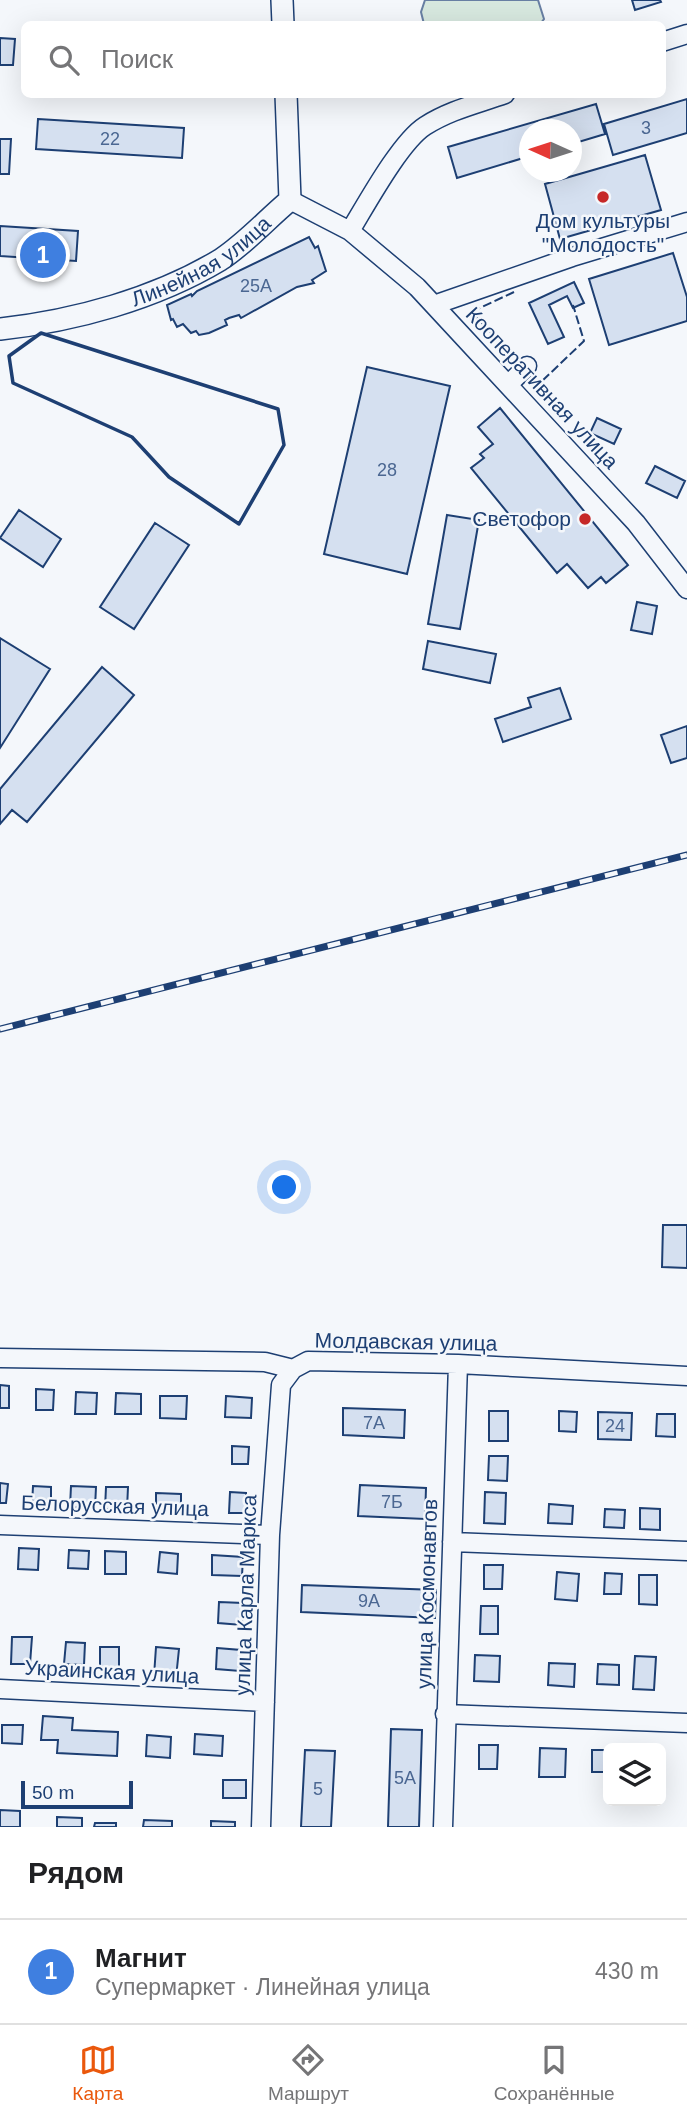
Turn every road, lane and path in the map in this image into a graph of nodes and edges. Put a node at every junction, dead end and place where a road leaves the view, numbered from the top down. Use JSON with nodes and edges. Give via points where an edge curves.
{"nodes":[{"id":1,"x":282,"y":0,"type":"edge"},
{"id":2,"x":283,"y":21,"type":"edge"},
{"id":3,"x":687,"y":34,"type":"edge"},
{"id":4,"x":666,"y":41,"type":"edge"},
{"id":5,"x":286,"y":98,"type":"edge"},
{"id":6,"x":491,"y":98,"type":"edge"},
{"id":7,"x":290,"y":200,"type":"junction"},
{"id":8,"x":687,"y":222,"type":"edge"},
{"id":9,"x":350,"y":231,"type":"junction"},
{"id":10,"x":434,"y":305,"type":"junction"},
{"id":11,"x":0,"y":329,"type":"edge"},
{"id":12,"x":527,"y":366,"type":"dead end"},
{"id":13,"x":509,"y":384,"type":"junction"},
{"id":14,"x":687,"y":589,"type":"edge"},
{"id":15,"x":0,"y":1358,"type":"edge"},
{"id":16,"x":457,"y":1364,"type":"junction"},
{"id":17,"x":293,"y":1369,"type":"junction"},
{"id":18,"x":687,"y":1376,"type":"edge"},
{"id":19,"x":0,"y":1525,"type":"edge"},
{"id":20,"x":270,"y":1535,"type":"junction"},
{"id":21,"x":452,"y":1542,"type":"junction"},
{"id":22,"x":687,"y":1552,"type":"edge"},
{"id":23,"x":0,"y":1689,"type":"edge"},
{"id":24,"x":265,"y":1702,"type":"junction"},
{"id":25,"x":445,"y":1714,"type":"junction"},
{"id":26,"x":687,"y":1723,"type":"edge"},
{"id":27,"x":261,"y":1827,"type":"edge"},
{"id":28,"x":443,"y":1827,"type":"edge"}],
"edges":[{"from":1,"to":2,"type":"main road"},
{"from":3,"to":4,"type":"street"},
{"from":5,"to":7,"type":"main road","name":"Линейная улица"},
{"from":6,"to":9,"type":"street","via":[[466,105],[422,128],[383,176]]},
{"from":7,"to":9,"type":"street","name":"Кооперативная улица"},
{"from":7,"to":11,"type":"main road","name":"Линейная улица","via":[[223,258],[177,283],[69,318]]},
{"from":8,"to":10,"type":"street"},
{"from":9,"to":10,"type":"street","name":"Кооперативная улица"},
{"from":10,"to":13,"type":"street","name":"Кооперативная улица"},
{"from":12,"to":13,"type":"street"},
{"from":13,"to":14,"type":"street","name":"Кооперативная улица","via":[[636,523]]},
{"from":15,"to":17,"type":"street","name":"Молдавская улица","via":[[265,1362]]},
{"from":16,"to":17,"type":"street","name":"Молдавская улица","via":[[308,1361]]},
{"from":16,"to":18,"type":"street","name":"Молдавская улица"},
{"from":16,"to":21,"type":"street","name":"улица Космонавтов"},
{"from":17,"to":20,"type":"street","name":"улица Карла Маркса","via":[[281,1385]]},
{"from":19,"to":20,"type":"street","name":"Белорусская улица"},
{"from":20,"to":24,"type":"street","name":"улица Карла Маркса"},
{"from":21,"to":22,"type":"street"},
{"from":21,"to":25,"type":"street","name":"улица Космонавтов"},
{"from":23,"to":24,"type":"street","name":"Украинская улица"},
{"from":24,"to":27,"type":"street","name":"улица Карла Маркса"},
{"from":25,"to":26,"type":"street"},
{"from":25,"to":28,"type":"street","name":"улица Космонавтов"}]}
